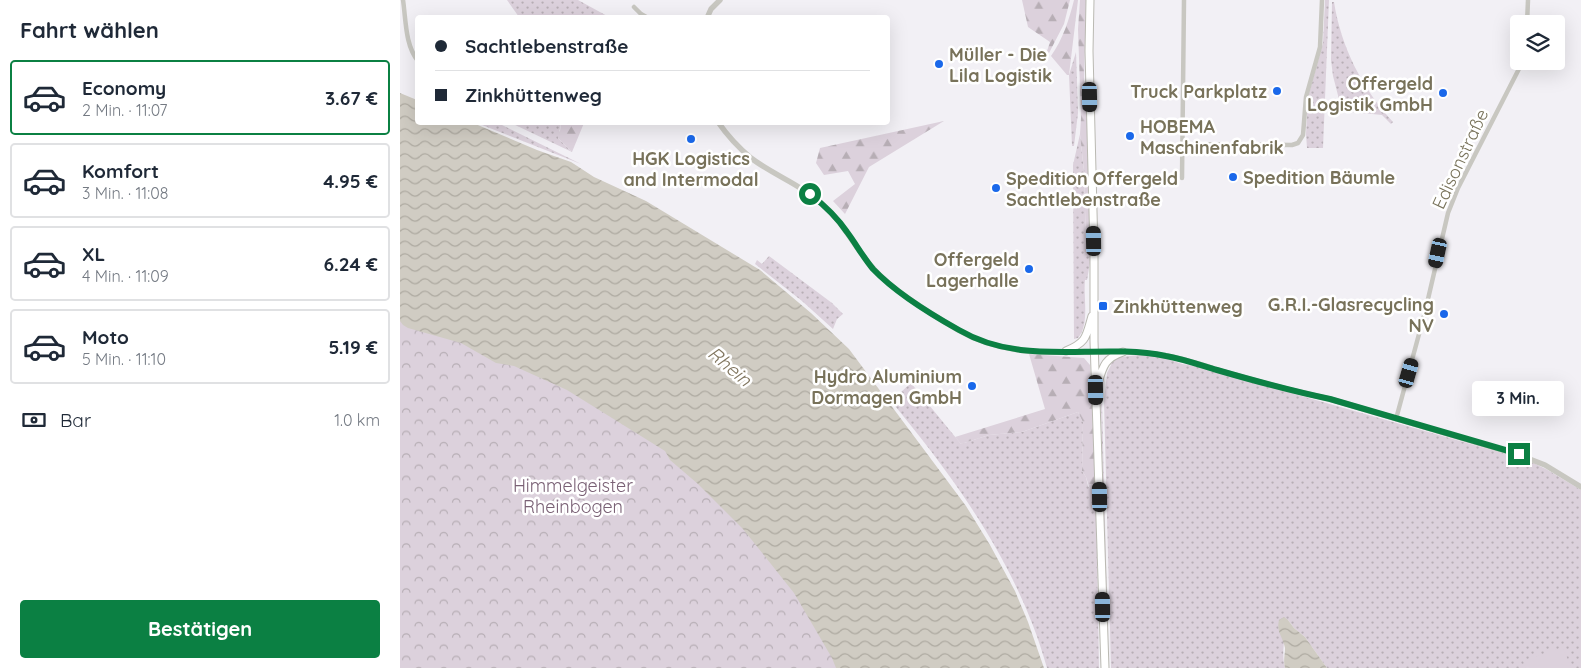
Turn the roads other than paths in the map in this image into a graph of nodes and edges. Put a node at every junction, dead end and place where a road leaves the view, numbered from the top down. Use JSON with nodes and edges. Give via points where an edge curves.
{"nodes":[{"id":1,"x":404,"y":0,"type":"edge"},
{"id":2,"x":720,"y":0,"type":"edge"},
{"id":3,"x":1090,"y":0,"type":"edge"},
{"id":4,"x":1184,"y":0,"type":"edge"},
{"id":5,"x":1322,"y":0,"type":"edge"},
{"id":6,"x":1528,"y":0,"type":"edge"},
{"id":7,"x":634,"y":7,"type":"dead end"},
{"id":8,"x":643,"y":15,"type":"edge"},
{"id":9,"x":708,"y":15,"type":"edge"},
{"id":10,"x":1527,"y":15,"type":"edge"},
{"id":11,"x":415,"y":57,"type":"edge"},
{"id":12,"x":1518,"y":70,"type":"edge"},
{"id":13,"x":721,"y":125,"type":"edge"},
{"id":14,"x":1182,"y":144,"type":"junction"},
{"id":15,"x":1182,"y":178,"type":"dead end"},
{"id":16,"x":1094,"y":309,"type":"junction"},
{"id":17,"x":1066,"y":351,"type":"junction"},
{"id":18,"x":1095,"y":352,"type":"junction"},
{"id":19,"x":1123,"y":352,"type":"junction"},
{"id":20,"x":1096,"y":390,"type":"junction"},
{"id":21,"x":1396,"y":419,"type":"junction"},
{"id":22,"x":1581,"y":487,"type":"edge"},
{"id":23,"x":1105,"y":668,"type":"edge"}],
"edges":[{"from":1,"to":11,"type":"street","via":[[409,41]]},
{"from":2,"to":9,"type":"street"},
{"from":3,"to":16,"type":"main road"},
{"from":4,"to":14,"type":"street"},
{"from":5,"to":14,"type":"street","via":[[1320,47],[1306,98],[1301,140],[1292,145]]},
{"from":6,"to":10,"type":"street"},
{"from":7,"to":8,"type":"street"},
{"from":12,"to":21,"type":"street","name":"Edisonstraße","via":[[1448,213]]},
{"from":13,"to":17,"type":"street","via":[[752,159],[825,206],[883,279],[926,309],[971,337],[995,346],[1034,352]]},
{"from":14,"to":15,"type":"street"},
{"from":16,"to":17,"type":"main road","via":[[1084,339]]},
{"from":16,"to":18,"type":"main road"},
{"from":17,"to":18,"type":"street"},
{"from":18,"to":19,"type":"street"},
{"from":18,"to":20,"type":"main road"},
{"from":19,"to":20,"type":"main road","via":[[1106,362]]},
{"from":19,"to":21,"type":"street","via":[[1174,358]]},
{"from":20,"to":23,"type":"main road"},
{"from":21,"to":22,"type":"street","via":[[1530,458]]}]}
